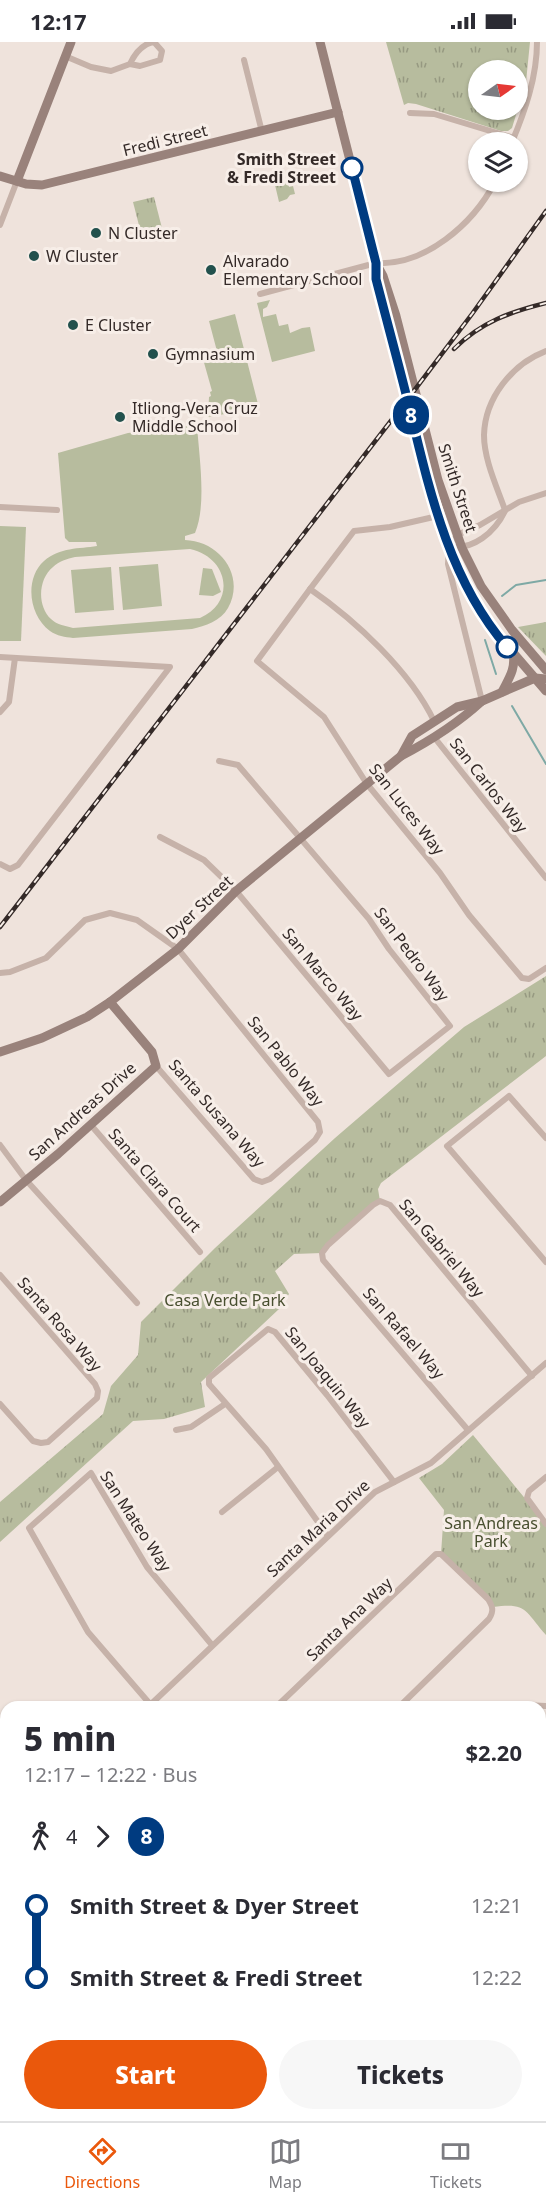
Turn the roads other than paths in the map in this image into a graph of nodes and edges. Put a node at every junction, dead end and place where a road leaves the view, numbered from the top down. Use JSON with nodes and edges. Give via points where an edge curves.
{"nodes":[{"id":1,"x":71,"y":42,"type":"edge"},
{"id":2,"x":320,"y":42,"type":"edge"},
{"id":3,"x":537,"y":42,"type":"edge"},
{"id":4,"x":537,"y":50,"type":"junction"},
{"id":5,"x":545,"y":50,"type":"edge"},
{"id":6,"x":65,"y":56,"type":"junction"},
{"id":7,"x":244,"y":60,"type":"dead end"},
{"id":8,"x":130,"y":64,"type":"junction"},
{"id":9,"x":338,"y":112,"type":"junction"},
{"id":10,"x":411,"y":113,"type":"dead end"},
{"id":11,"x":262,"y":132,"type":"junction"},
{"id":12,"x":489,"y":132,"type":"edge"},
{"id":13,"x":517,"y":132,"type":"edge"},
{"id":14,"x":0,"y":176,"type":"edge"},
{"id":15,"x":17,"y":181,"type":"junction"},
{"id":16,"x":488,"y":192,"type":"edge"},
{"id":17,"x":0,"y":225,"type":"edge"},
{"id":18,"x":376,"y":263,"type":"junction"},
{"id":19,"x":260,"y":294,"type":"dead end"},
{"id":20,"x":546,"y":351,"type":"edge"},
{"id":21,"x":546,"y":493,"type":"edge"},
{"id":22,"x":0,"y":507,"type":"edge"},
{"id":23,"x":57,"y":510,"type":"dead end"},
{"id":24,"x":506,"y":510,"type":"junction"},
{"id":25,"x":438,"y":516,"type":"junction"},
{"id":26,"x":457,"y":535,"type":"junction"},
{"id":27,"x":449,"y":546,"type":"junction"},
{"id":28,"x":462,"y":548,"type":"junction"},
{"id":29,"x":310,"y":589,"type":"junction"},
{"id":30,"x":513,"y":653,"type":"junction"},
{"id":31,"x":0,"y":657,"type":"edge"},
{"id":32,"x":15,"y":658,"type":"junction"},
{"id":33,"x":545,"y":668,"type":"edge"},
{"id":34,"x":535,"y":678,"type":"junction"},
{"id":35,"x":546,"y":679,"type":"edge"},
{"id":36,"x":546,"y":691,"type":"edge"},
{"id":37,"x":502,"y":692,"type":"junction"},
{"id":38,"x":482,"y":701,"type":"junction"},
{"id":39,"x":0,"y":712,"type":"edge"},
{"id":40,"x":434,"y":721,"type":"junction"},
{"id":41,"x":434,"y":737,"type":"junction"},
{"id":42,"x":401,"y":756,"type":"junction"},
{"id":43,"x":219,"y":761,"type":"dead end"},
{"id":44,"x":367,"y":784,"type":"junction"},
{"id":45,"x":160,"y":837,"type":"dead end"},
{"id":46,"x":301,"y":839,"type":"junction"},
{"id":47,"x":0,"y":864,"type":"edge"},
{"id":48,"x":546,"y":878,"type":"edge"},
{"id":49,"x":236,"y":891,"type":"junction"},
{"id":50,"x":178,"y":949,"type":"junction"},
{"id":51,"x":546,"y":968,"type":"edge"},
{"id":52,"x":0,"y":973,"type":"edge"},
{"id":53,"x":110,"y":1002,"type":"junction"},
{"id":54,"x":0,"y":1052,"type":"edge"},
{"id":55,"x":156,"y":1066,"type":"junction"},
{"id":56,"x":389,"y":1074,"type":"joint"},
{"id":57,"x":90,"y":1124,"type":"junction"},
{"id":58,"x":546,"y":1138,"type":"edge"},
{"id":59,"x":0,"y":1145,"type":"edge"},
{"id":60,"x":27,"y":1180,"type":"junction"},
{"id":61,"x":262,"y":1182,"type":"joint"},
{"id":62,"x":0,"y":1202,"type":"edge"},
{"id":63,"x":201,"y":1252,"type":"dead end"},
{"id":64,"x":322,"y":1253,"type":"joint"},
{"id":65,"x":546,"y":1262,"type":"edge"},
{"id":66,"x":0,"y":1275,"type":"edge"},
{"id":67,"x":137,"y":1304,"type":"dead end"},
{"id":68,"x":546,"y":1364,"type":"edge"},
{"id":69,"x":532,"y":1376,"type":"junction"},
{"id":70,"x":0,"y":1404,"type":"edge"},
{"id":71,"x":225,"y":1404,"type":"junction"},
{"id":72,"x":176,"y":1430,"type":"dead end"},
{"id":73,"x":468,"y":1430,"type":"junction"},
{"id":74,"x":278,"y":1467,"type":"junction"},
{"id":75,"x":546,"y":1477,"type":"edge"},
{"id":76,"x":394,"y":1482,"type":"junction"},
{"id":77,"x":222,"y":1512,"type":"dead end"},
{"id":78,"x":546,"y":1524,"type":"edge"},
{"id":79,"x":328,"y":1536,"type":"junction"},
{"id":80,"x":212,"y":1645,"type":"junction"},
{"id":81,"x":145,"y":1701,"type":"edge"},
{"id":82,"x":154,"y":1701,"type":"edge"},
{"id":83,"x":282,"y":1701,"type":"edge"},
{"id":84,"x":405,"y":1701,"type":"edge"}],
"edges":[{"from":1,"to":6,"type":"street"},
{"from":2,"to":9,"type":"street","name":"Smith Street"},
{"from":3,"to":4,"type":"street"},
{"from":4,"to":5,"type":"street"},
{"from":4,"to":13,"type":"street","via":[[532,84]]},
{"from":6,"to":8,"type":"street","via":[[111,71]]},
{"from":6,"to":15,"type":"street"},
{"from":7,"to":11,"type":"street"},
{"from":8,"to":8,"type":"street","via":[[151,64],[160,60],[162,51],[154,42],[148,43]]},
{"from":9,"to":11,"type":"street","name":"Fredi Street"},
{"from":9,"to":18,"type":"street","name":"Smith Street"},
{"from":10,"to":12,"type":"street","via":[[434,114]]},
{"from":11,"to":15,"type":"street","name":"Fredi Street","via":[[42,185]]},
{"from":14,"to":15,"type":"street","name":"Fredi Street"},
{"from":15,"to":17,"type":"street"},
{"from":16,"to":18,"type":"street","via":[[463,224],[430,249],[392,264]]},
{"from":18,"to":19,"type":"street"},
{"from":18,"to":25,"type":"street","name":"Smith Street","via":[[376,279]]},
{"from":18,"to":26,"type":"street","name":"Smith Street","via":[[396,316],[438,480]]},
{"from":20,"to":24,"type":"street","via":[[532,356],[504,380],[491,405],[484,435]]},
{"from":21,"to":24,"type":"street"},
{"from":22,"to":23,"type":"street"},
{"from":24,"to":26,"type":"street"},
{"from":24,"to":28,"type":"street","via":[[492,531]]},
{"from":25,"to":27,"type":"street","name":"Smith Street"},
{"from":25,"to":29,"type":"street","via":[[390,528],[354,531]]},
{"from":26,"to":27,"type":"street"},
{"from":26,"to":28,"type":"street","name":"Smith Street"},
{"from":27,"to":28,"type":"street"},
{"from":27,"to":30,"type":"street","name":"Smith Street","via":[[470,591]]},
{"from":27,"to":38,"type":"street","name":"Smith Street","via":[[448,564]]},
{"from":28,"to":33,"type":"street","name":"Smith Street","via":[[481,586]]},
{"from":29,"to":40,"type":"street","via":[[357,627],[399,669]]},
{"from":29,"to":44,"type":"street","name":"San Luces Way","via":[[257,660],[324,717]]},
{"from":30,"to":34,"type":"street","name":"Smith Street"},
{"from":30,"to":37,"type":"street","via":[[513,671]]},
{"from":31,"to":32,"type":"street"},
{"from":32,"to":39,"type":"street","via":[[9,702]]},
{"from":32,"to":47,"type":"street","via":[[170,667],[18,865],[10,869]]},
{"from":33,"to":34,"type":"street","name":"Dyer Street"},
{"from":34,"to":35,"type":"street","name":"Dyer Street"},
{"from":34,"to":36,"type":"street","name":"Smith Street"},
{"from":34,"to":37,"type":"street","name":"Dyer Street"},
{"from":37,"to":38,"type":"street","name":"Dyer Street"},
{"from":38,"to":40,"type":"street","name":"Dyer Street","via":[[457,707]]},
{"from":38,"to":41,"type":"street","name":"Dyer Street"},
{"from":40,"to":42,"type":"street","name":"Dyer Street","via":[[412,736]]},
{"from":41,"to":42,"type":"street","name":"Dyer Street"},
{"from":41,"to":48,"type":"street","name":"San Carlos Way"},
{"from":42,"to":44,"type":"street","name":"Dyer Street"},
{"from":43,"to":46,"type":"street","via":[[238,765]]},
{"from":44,"to":46,"type":"street","name":"Dyer Street"},
{"from":44,"to":51,"type":"street","name":"San Luces Way","via":[[522,978],[529,979]]},
{"from":45,"to":49,"type":"street","name":"San Marco Way","via":[[204,860]]},
{"from":46,"to":49,"type":"street","name":"Dyer Street"},
{"from":46,"to":56,"type":"street","name":"San Pedro Way","via":[[369,919],[450,1026]]},
{"from":49,"to":50,"type":"street","name":"Dyer Street"},
{"from":49,"to":56,"type":"street","name":"San Marco Way"},
{"from":50,"to":52,"type":"street","via":[[137,920],[110,914],[85,920],[46,958]]},
{"from":50,"to":53,"type":"street","name":"Dyer Street"},
{"from":50,"to":61,"type":"street","name":"San Pablo Way","via":[[318,1122],[321,1132],[315,1140]]},
{"from":53,"to":54,"type":"street","name":"Dyer Street","via":[[42,1038]]},
{"from":53,"to":55,"type":"street","name":"Santa Susana Way","via":[[152,1052]]},
{"from":55,"to":57,"type":"street","name":"San Andreas Drive"},
{"from":55,"to":61,"type":"street","name":"Santa Susana Way","via":[[254,1179]]},
{"from":57,"to":60,"type":"street","name":"San Andreas Drive"},
{"from":57,"to":63,"type":"street","name":"Santa Clara Court"},
{"from":58,"to":65,"type":"street","via":[[509,1096],[447,1146]]},
{"from":59,"to":60,"type":"street"},
{"from":60,"to":62,"type":"street","name":"San Andreas Drive"},
{"from":60,"to":67,"type":"street"},
{"from":64,"to":69,"type":"street","name":"San Gabriel Way","via":[[373,1205],[380,1201],[390,1204]]},
{"from":64,"to":73,"type":"street","name":"San Rafael Way","via":[[323,1260]]},
{"from":66,"to":70,"type":"street","name":"Santa Rosa Way","via":[[98,1391],[97,1398],[48,1442],[41,1443],[33,1442]]},
{"from":68,"to":69,"type":"street","name":"Santa Maria Drive"},
{"from":69,"to":73,"type":"street","name":"Santa Maria Drive"},
{"from":71,"to":72,"type":"street","via":[[191,1427]]},
{"from":71,"to":74,"type":"street"},
{"from":71,"to":76,"type":"street","name":"San Joaquin Way","via":[[209,1384],[209,1378],[268,1329],[275,1332]]},
{"from":73,"to":76,"type":"street","name":"Santa Maria Drive","via":[[431,1463]]},
{"from":74,"to":77,"type":"street"},
{"from":74,"to":79,"type":"street"},
{"from":75,"to":78,"type":"street","via":[[529,1491],[527,1498]]},
{"from":76,"to":79,"type":"street","name":"Santa Maria Drive","via":[[375,1491]]},
{"from":79,"to":80,"type":"street","name":"Santa Maria Drive"},
{"from":80,"to":81,"type":"street","name":"San Mateo Way","via":[[147,1567],[91,1473],[29,1528],[88,1632]]},
{"from":80,"to":82,"type":"street","name":"Santa Maria Drive"},
{"from":83,"to":84,"type":"street","name":"Santa Ana Way","via":[[436,1554],[441,1554],[488,1599],[493,1613]]}]}
